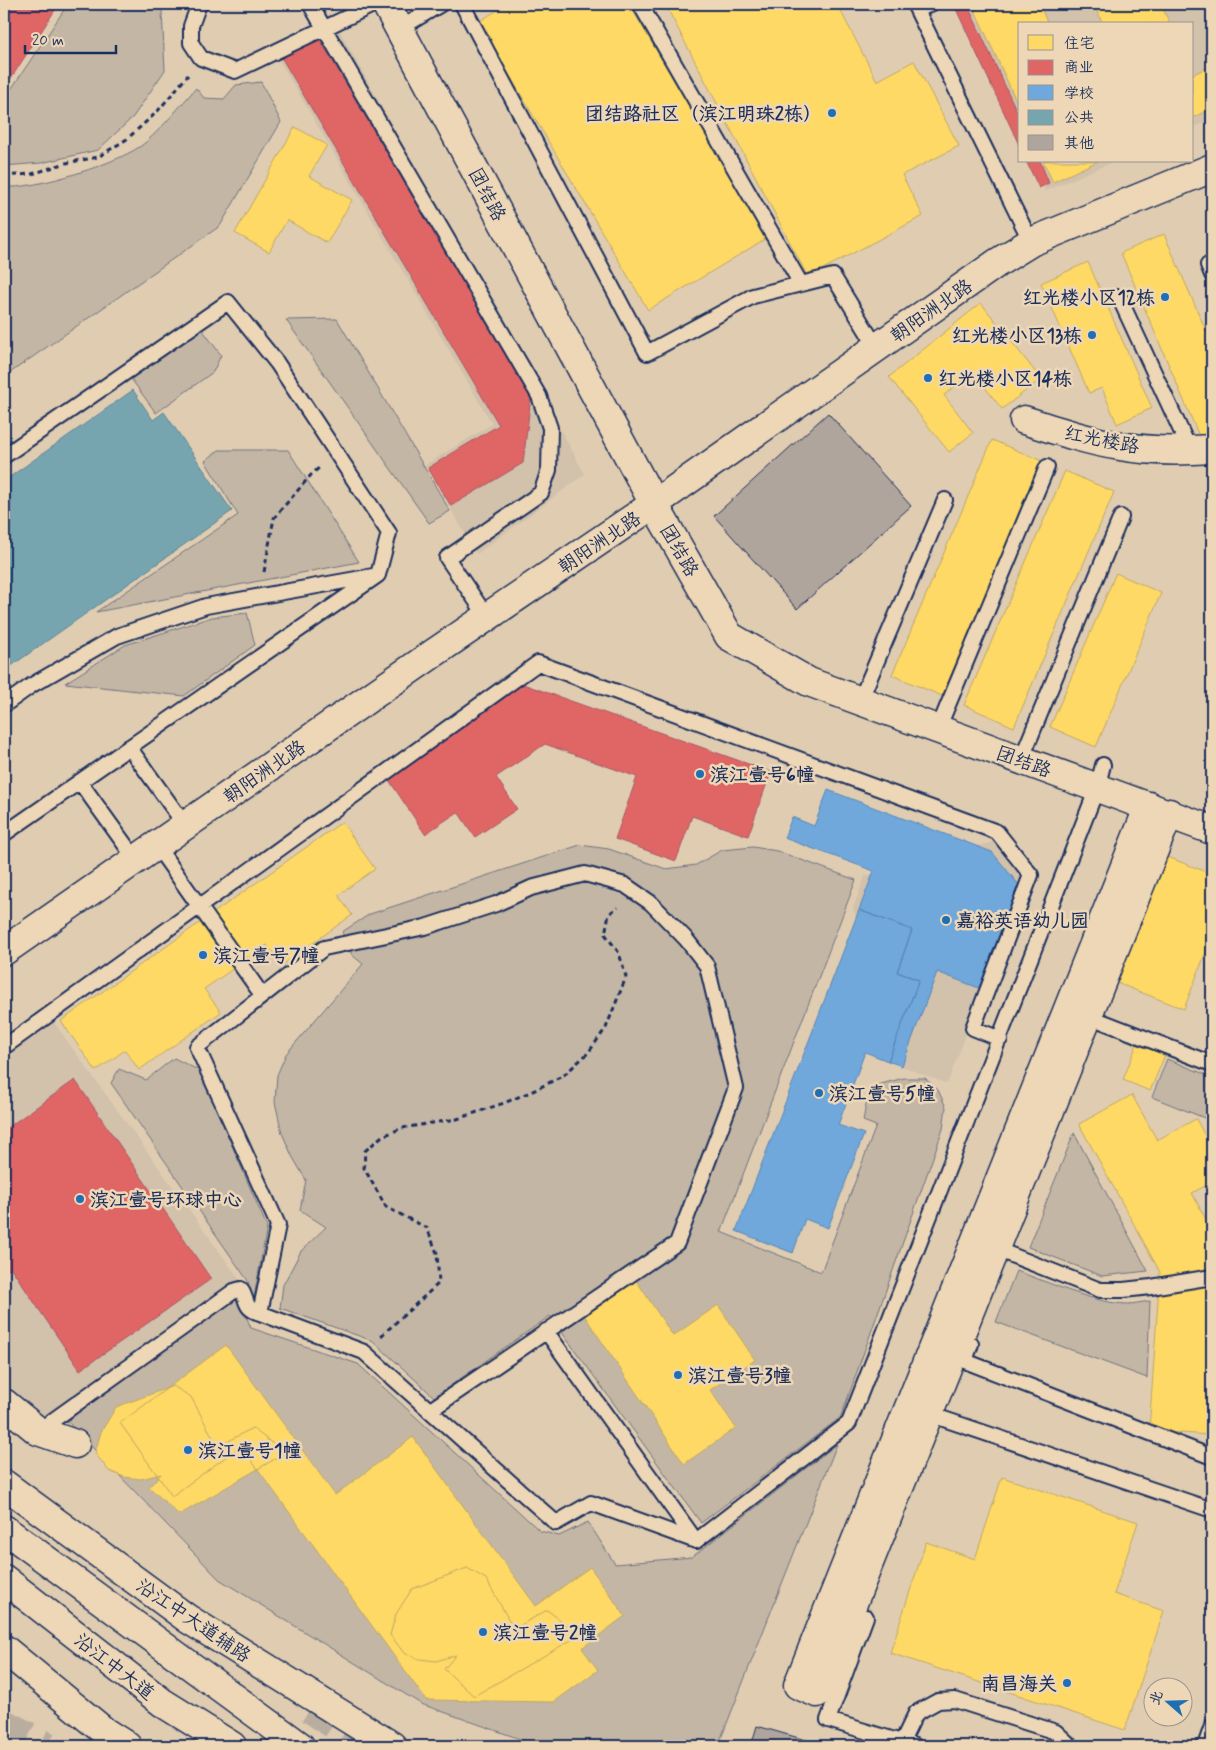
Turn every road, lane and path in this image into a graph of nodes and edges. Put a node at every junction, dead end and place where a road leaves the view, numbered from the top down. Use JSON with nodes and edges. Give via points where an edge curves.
{"nodes":[{"id":1,"x":199,"y":4,"type":"edge"},
{"id":2,"x":310,"y":4,"type":"edge"},
{"id":3,"x":375,"y":4,"type":"edge"},
{"id":4,"x":386,"y":4,"type":"edge"},
{"id":5,"x":441,"y":4,"type":"edge"},
{"id":6,"x":462,"y":4,"type":"edge"},
{"id":7,"x":640,"y":4,"type":"edge"},
{"id":8,"x":931,"y":4,"type":"edge"},
{"id":9,"x":916,"y":7,"type":"edge"},
{"id":10,"x":324,"y":28,"type":"junction"},
{"id":11,"x":400,"y":29,"type":"junction"},
{"id":12,"x":201,"y":58,"type":"junction"},
{"id":13,"x":1212,"y":168,"type":"edge"},
{"id":14,"x":4,"y":176,"type":"edge"},
{"id":15,"x":1031,"y":242,"type":"junction"},
{"id":16,"x":801,"y":284,"type":"junction"},
{"id":17,"x":1119,"y":297,"type":"dead end"},
{"id":18,"x":877,"y":348,"type":"junction"},
{"id":19,"x":1024,"y":420,"type":"dead end"},
{"id":20,"x":1201,"y":450,"type":"edge"},
{"id":21,"x":337,"y":453,"type":"junction"},
{"id":22,"x":4,"y":456,"type":"edge"},
{"id":23,"x":1047,"y":466,"type":"dead end"},
{"id":24,"x":946,"y":500,"type":"dead end"},
{"id":25,"x":654,"y":504,"type":"junction"},
{"id":26,"x":1121,"y":517,"type":"dead end"},
{"id":27,"x":378,"y":575,"type":"junction"},
{"id":28,"x":260,"y":596,"type":"junction"},
{"id":29,"x":487,"y":617,"type":"junction"},
{"id":30,"x":860,"y":701,"type":"junction"},
{"id":31,"x":4,"y":705,"type":"edge"},
{"id":32,"x":938,"y":729,"type":"junction"},
{"id":33,"x":129,"y":747,"type":"junction"},
{"id":34,"x":1021,"y":760,"type":"junction"},
{"id":35,"x":1100,"y":776,"type":"junction"},
{"id":36,"x":80,"y":782,"type":"junction"},
{"id":37,"x":1159,"y":810,"type":"junction"},
{"id":38,"x":185,"y":826,"type":"junction"},
{"id":39,"x":1212,"y":830,"type":"edge"},
{"id":40,"x":4,"y":834,"type":"edge"},
{"id":41,"x":146,"y":852,"type":"junction"},
{"id":42,"x":651,"y":903,"type":"junction"},
{"id":43,"x":199,"y":906,"type":"junction"},
{"id":44,"x":4,"y":951,"type":"edge"},
{"id":45,"x":262,"y":995,"type":"junction"},
{"id":46,"x":1092,"y":1018,"type":"junction"},
{"id":47,"x":1000,"y":1038,"type":"junction"},
{"id":48,"x":4,"y":1047,"type":"edge"},
{"id":49,"x":1212,"y":1064,"type":"edge"},
{"id":50,"x":1006,"y":1253,"type":"junction"},
{"id":51,"x":1212,"y":1277,"type":"edge"},
{"id":52,"x":260,"y":1313,"type":"junction"},
{"id":53,"x":546,"y":1332,"type":"junction"},
{"id":54,"x":364,"y":1352,"type":"junction"},
{"id":55,"x":4,"y":1403,"type":"edge"},
{"id":56,"x":429,"y":1411,"type":"junction"},
{"id":57,"x":929,"y":1414,"type":"junction"},
{"id":58,"x":38,"y":1431,"type":"junction"},
{"id":59,"x":75,"y":1444,"type":"dead end"},
{"id":60,"x":1212,"y":1457,"type":"edge"},
{"id":61,"x":4,"y":1484,"type":"edge"},
{"id":62,"x":1212,"y":1510,"type":"edge"},
{"id":63,"x":4,"y":1529,"type":"edge"},
{"id":64,"x":696,"y":1542,"type":"junction"},
{"id":65,"x":4,"y":1579,"type":"edge"},
{"id":66,"x":866,"y":1617,"type":"dead end"},
{"id":67,"x":8,"y":1654,"type":"edge"},
{"id":68,"x":1212,"y":1726,"type":"edge"},
{"id":69,"x":909,"y":1744,"type":"edge"},
{"id":70,"x":127,"y":1746,"type":"edge"},
{"id":71,"x":232,"y":1746,"type":"edge"},
{"id":72,"x":300,"y":1746,"type":"edge"},
{"id":73,"x":392,"y":1746,"type":"edge"},
{"id":74,"x":1071,"y":1746,"type":"edge"},
{"id":75,"x":1206,"y":1746,"type":"edge"}],
"edges":[{"from":1,"to":12,"type":"lane","via":[[191,26],[191,43]]},
{"from":2,"to":10,"type":"lane"},
{"from":3,"to":10,"type":"lane"},
{"from":4,"to":11,"type":"main road","name":"团结路"},
{"from":5,"to":11,"type":"lane"},
{"from":6,"to":16,"type":"lane","via":[[647,353],[753,296]]},
{"from":7,"to":16,"type":"lane"},
{"from":8,"to":9,"type":"lane"},
{"from":9,"to":15,"type":"lane"},
{"from":10,"to":12,"type":"lane","via":[[235,71]]},
{"from":10,"to":29,"type":"lane","via":[[539,396],[550,428],[549,470],[541,493],[447,558]]},
{"from":11,"to":25,"type":"main road","name":"团结路"},
{"from":12,"to":14,"type":"path","via":[[157,112],[127,139],[98,157],[32,174]]},
{"from":13,"to":15,"type":"main road","name":"朝阳洲北路"},
{"from":15,"to":18,"type":"main road","name":"朝阳洲北路"},
{"from":16,"to":18,"type":"lane","via":[[833,276]]},
{"from":17,"to":20,"type":"lane"},
{"from":18,"to":25,"type":"main road","name":"朝阳洲北路"},
{"from":19,"to":20,"type":"main road","name":"红光楼路","via":[[1121,447]]},
{"from":21,"to":22,"type":"lane","via":[[277,362],[228,302]]},
{"from":21,"to":27,"type":"lane","via":[[389,533]]},
{"from":21,"to":28,"type":"path","via":[[311,475],[274,518]]},
{"from":23,"to":32,"type":"lane"},
{"from":24,"to":30,"type":"lane"},
{"from":25,"to":29,"type":"main road","name":"朝阳洲北路"},
{"from":25,"to":30,"type":"main road","name":"团结路","via":[[729,636],[809,682]]},
{"from":26,"to":34,"type":"lane"},
{"from":27,"to":28,"type":"lane"},
{"from":27,"to":33,"type":"lane"},
{"from":28,"to":31,"type":"lane","via":[[206,606],[117,636]]},
{"from":29,"to":38,"type":"main road","name":"朝阳洲北路"},
{"from":30,"to":32,"type":"main road","name":"团结路"},
{"from":32,"to":34,"type":"main road","name":"团结路"},
{"from":33,"to":36,"type":"lane"},
{"from":33,"to":38,"type":"lane"},
{"from":34,"to":35,"type":"main road","name":"团结路"},
{"from":35,"to":37,"type":"main road","name":"团结路"},
{"from":35,"to":47,"type":"lane"},
{"from":36,"to":40,"type":"lane"},
{"from":36,"to":41,"type":"lane"},
{"from":37,"to":39,"type":"main road","name":"团结路"},
{"from":37,"to":46,"type":"main road"},
{"from":37,"to":57,"type":"main road","via":[[798,1685],[817,1693]]},
{"from":38,"to":41,"type":"main road","name":"朝阳洲北路"},
{"from":41,"to":43,"type":"lane"},
{"from":41,"to":44,"type":"main road","name":"朝阳洲北路"},
{"from":42,"to":45,"type":"lane","via":[[625,885],[586,874],[531,888],[496,904],[425,927],[324,948]]},
{"from":42,"to":53,"type":"lane","via":[[707,966],[736,1088],[677,1243]]},
{"from":42,"to":54,"type":"path","via":[[624,902],[609,914],[605,934],[620,953],[626,977],[606,1028],[588,1053],[564,1075],[485,1110],[457,1119],[402,1128],[381,1137],[365,1151],[364,1168],[386,1207],[427,1228],[437,1253],[439,1283]]},
{"from":43,"to":45,"type":"lane"},
{"from":43,"to":47,"type":"lane","via":[[538,663],[997,832],[1031,875],[974,1028]]},
{"from":43,"to":48,"type":"lane"},
{"from":45,"to":52,"type":"lane","via":[[196,1046],[278,1225]]},
{"from":46,"to":49,"type":"lane"},
{"from":46,"to":50,"type":"lane"},
{"from":46,"to":57,"type":"main road"},
{"from":47,"to":64,"type":"lane","via":[[849,1423]]},
{"from":50,"to":51,"type":"lane","via":[[1100,1290],[1151,1287]]},
{"from":50,"to":60,"type":"lane","via":[[964,1361]]},
{"from":52,"to":54,"type":"lane"},
{"from":52,"to":58,"type":"lane","via":[[253,1311],[245,1302],[241,1289],[234,1290]]},
{"from":53,"to":56,"type":"lane"},
{"from":53,"to":64,"type":"lane"},
{"from":54,"to":56,"type":"lane"},
{"from":55,"to":58,"type":"main road"},
{"from":56,"to":64,"type":"lane","via":[[556,1524],[591,1503]]},
{"from":57,"to":62,"type":"lane"},
{"from":58,"to":59,"type":"main road"},
{"from":61,"to":73,"type":"main road","name":"沿江中大道辅路","via":[[188,1620]]},
{"from":63,"to":72,"type":"main road"},
{"from":65,"to":71,"type":"main road","name":"沿江中大道","via":[[163,1703]]},
{"from":66,"to":69,"type":"lane","via":[[828,1720]]},
{"from":67,"to":70,"type":"main road"},
{"from":68,"to":75,"type":"lane"},
{"from":69,"to":74,"type":"lane","via":[[916,1713],[938,1701],[956,1700],[1056,1732]]}]}
